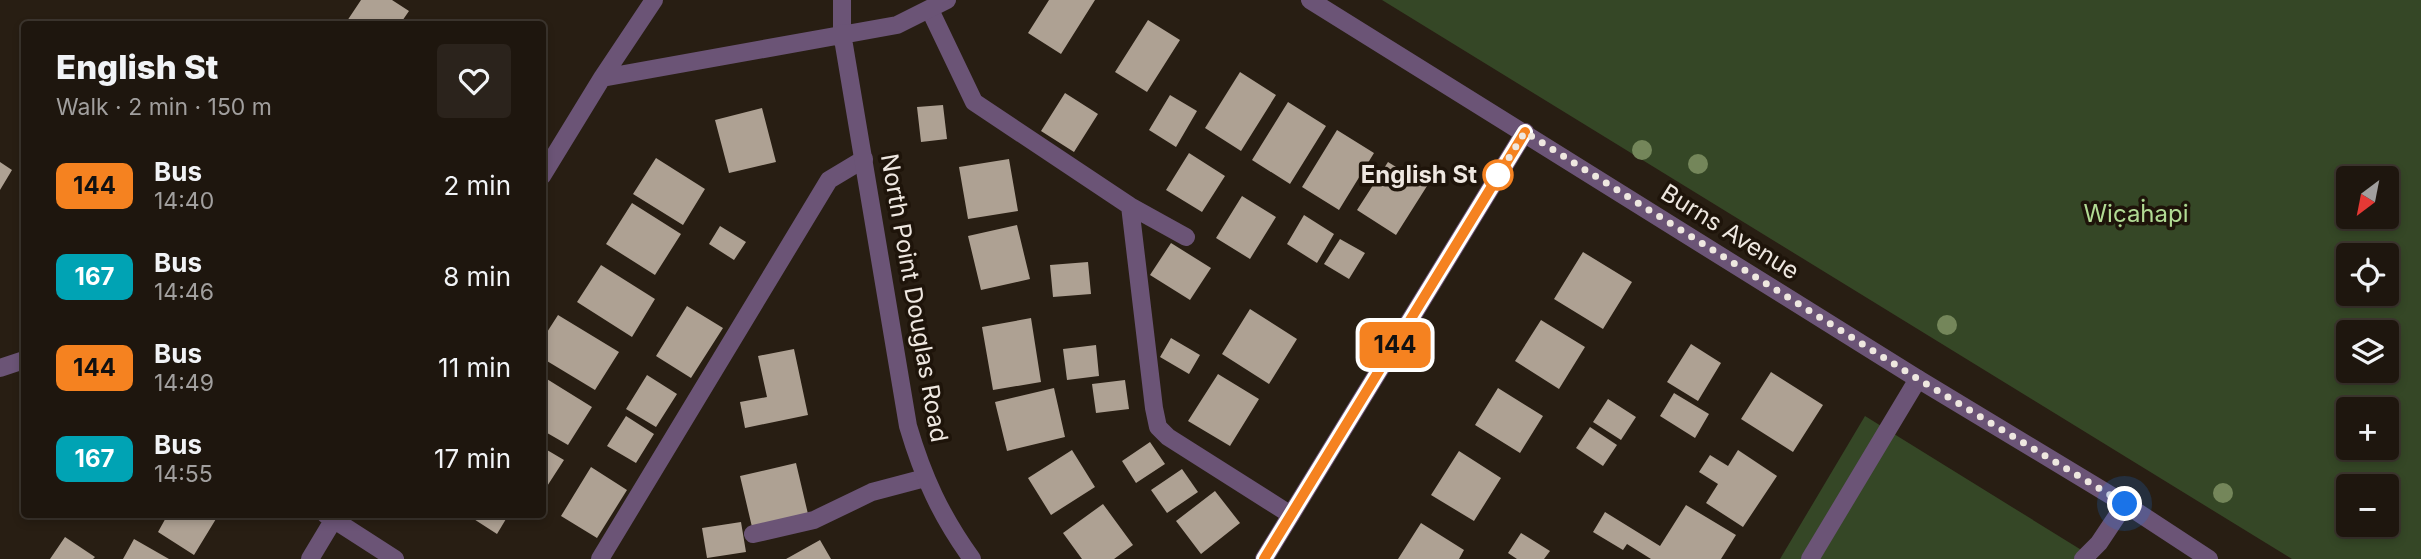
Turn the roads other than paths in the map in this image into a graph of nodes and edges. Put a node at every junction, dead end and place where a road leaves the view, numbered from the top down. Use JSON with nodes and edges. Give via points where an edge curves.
{"nodes":[{"id":1,"x":654,"y":0,"type":"edge"},
{"id":2,"x":842,"y":0,"type":"edge"},
{"id":3,"x":947,"y":0,"type":"edge"},
{"id":4,"x":1310,"y":0,"type":"edge"},
{"id":5,"x":930,"y":10,"type":"junction"},
{"id":6,"x":842,"y":33,"type":"junction"},
{"id":7,"x":602,"y":78,"type":"junction"},
{"id":8,"x":1525,"y":132,"type":"junction"},
{"id":9,"x":864,"y":159,"type":"junction"},
{"id":10,"x":546,"y":169,"type":"edge"},
{"id":11,"x":1130,"y":206,"type":"junction"},
{"id":12,"x":1186,"y":237,"type":"dead end"},
{"id":13,"x":21,"y":361,"type":"edge"},
{"id":14,"x":0,"y":368,"type":"edge"},
{"id":15,"x":1918,"y":379,"type":"junction"},
{"id":16,"x":925,"y":478,"type":"junction"},
{"id":17,"x":2125,"y":504,"type":"junction"},
{"id":18,"x":1291,"y":515,"type":"junction"},
{"id":19,"x":331,"y":518,"type":"edge"},
{"id":20,"x":335,"y":518,"type":"edge"},
{"id":21,"x":753,"y":534,"type":"dead end"},
{"id":22,"x":310,"y":559,"type":"edge"},
{"id":23,"x":395,"y":559,"type":"edge"},
{"id":24,"x":600,"y":559,"type":"edge"},
{"id":25,"x":972,"y":559,"type":"edge"},
{"id":26,"x":1264,"y":559,"type":"edge"},
{"id":27,"x":1810,"y":559,"type":"edge"},
{"id":28,"x":2082,"y":559,"type":"edge"},
{"id":29,"x":2209,"y":559,"type":"edge"}],
"edges":[{"from":1,"to":7,"type":"street"},
{"from":2,"to":6,"type":"street","name":"North Point Douglas Road"},
{"from":3,"to":5,"type":"street"},
{"from":4,"to":8,"type":"street","name":"Burns Avenue"},
{"from":5,"to":6,"type":"street","via":[[897,25]]},
{"from":5,"to":11,"type":"street","via":[[974,102]]},
{"from":6,"to":7,"type":"street"},
{"from":6,"to":9,"type":"street","name":"North Point Douglas Road"},
{"from":7,"to":10,"type":"street"},
{"from":8,"to":15,"type":"street","name":"Burns Avenue"},
{"from":8,"to":18,"type":"street"},
{"from":9,"to":16,"type":"street","name":"North Point Douglas Road","via":[[908,426]]},
{"from":9,"to":24,"type":"street","via":[[829,180]]},
{"from":11,"to":12,"type":"street"},
{"from":11,"to":18,"type":"street","via":[[1158,427]]},
{"from":13,"to":14,"type":"street"},
{"from":15,"to":17,"type":"street","name":"Burns Avenue"},
{"from":15,"to":27,"type":"street"},
{"from":16,"to":21,"type":"street","via":[[872,492],[814,520]]},
{"from":16,"to":25,"type":"street","name":"North Point Douglas Road"},
{"from":17,"to":28,"type":"street","via":[[2099,543]]},
{"from":17,"to":29,"type":"street","name":"Burns Avenue"},
{"from":18,"to":26,"type":"street"},
{"from":19,"to":22,"type":"street"},
{"from":20,"to":23,"type":"street"}]}
